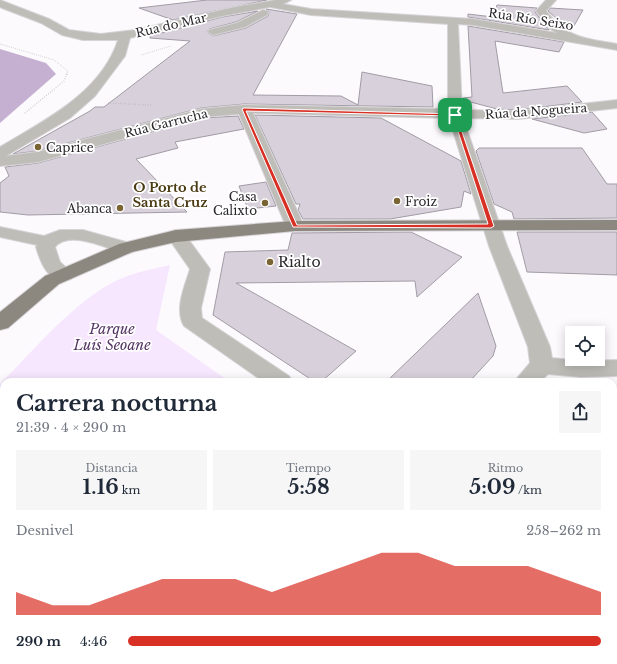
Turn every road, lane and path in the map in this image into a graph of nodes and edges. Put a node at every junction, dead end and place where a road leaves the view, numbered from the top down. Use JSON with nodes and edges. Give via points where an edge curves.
{"nodes":[{"id":1,"x":288,"y":0,"type":"edge"},
{"id":2,"x":551,"y":0,"type":"edge"},
{"id":3,"x":0,"y":3,"type":"edge"},
{"id":4,"x":273,"y":5,"type":"junction"},
{"id":5,"x":453,"y":21,"type":"junction"},
{"id":6,"x":213,"y":32,"type":"joint"},
{"id":7,"x":125,"y":36,"type":"junction"},
{"id":8,"x":574,"y":39,"type":"junction"},
{"id":9,"x":0,"y":44,"type":"edge"},
{"id":10,"x":617,"y":46,"type":"edge"},
{"id":11,"x":112,"y":65,"type":"junction"},
{"id":12,"x":79,"y":102,"type":"junction"},
{"id":13,"x":617,"y":104,"type":"edge"},
{"id":14,"x":152,"y":105,"type":"dead end"},
{"id":15,"x":244,"y":109,"type":"junction"},
{"id":16,"x":23,"y":114,"type":"dead end"},
{"id":17,"x":455,"y":115,"type":"junction"},
{"id":18,"x":0,"y":153,"type":"edge"},
{"id":19,"x":0,"y":161,"type":"edge"},
{"id":20,"x":617,"y":225,"type":"edge"},
{"id":21,"x":295,"y":226,"type":"junction"},
{"id":22,"x":491,"y":226,"type":"junction"},
{"id":23,"x":0,"y":232,"type":"edge"},
{"id":24,"x":176,"y":236,"type":"junction"},
{"id":25,"x":48,"y":242,"type":"junction"},
{"id":26,"x":126,"y":248,"type":"junction"},
{"id":27,"x":64,"y":275,"type":"junction"},
{"id":28,"x":0,"y":323,"type":"edge"},
{"id":29,"x":542,"y":365,"type":"junction"},
{"id":30,"x":617,"y":368,"type":"edge"},
{"id":31,"x":275,"y":378,"type":"edge"},
{"id":32,"x":530,"y":378,"type":"edge"}],
"edges":[{"from":1,"to":4,"type":"street","name":"Rúa do Mar"},
{"from":2,"to":8,"type":"street","via":[[541,11],[554,27]]},
{"from":3,"to":7,"type":"street","via":[[6,8],[80,36]]},
{"from":4,"to":5,"type":"street","name":"Rúa Río Seixo","via":[[311,12]]},
{"from":4,"to":6,"type":"street","name":"Rúa do Mar","via":[[264,13],[241,25]]},
{"from":4,"to":7,"type":"street","name":"Rúa do Mar","via":[[178,22]]},
{"from":5,"to":8,"type":"street","name":"Rúa Río Seixo"},
{"from":5,"to":17,"type":"street"},
{"from":6,"to":11,"type":"path"},
{"from":7,"to":11,"type":"street","name":"Rúa do Mar","via":[[119,56]]},
{"from":8,"to":10,"type":"street","name":"Rúa Río Seixo"},
{"from":9,"to":16,"type":"path","via":[[54,60],[68,71],[64,81]]},
{"from":11,"to":12,"type":"street","name":"Rúa do Mar","via":[[90,93]]},
{"from":12,"to":14,"type":"path"},
{"from":12,"to":18,"type":"street","name":"Rúa do Mar","via":[[65,115]]},
{"from":13,"to":17,"type":"street","name":"Rúa da Nogueira","via":[[518,115]]},
{"from":15,"to":17,"type":"street","name":"Rúa Garrucha"},
{"from":15,"to":19,"type":"street","name":"Rúa Garrucha","via":[[201,113],[38,157]]},
{"from":15,"to":21,"type":"street"},
{"from":17,"to":22,"type":"street"},
{"from":20,"to":22,"type":"main road"},
{"from":21,"to":22,"type":"main road"},
{"from":21,"to":24,"type":"main road"},
{"from":22,"to":29,"type":"street","via":[[539,347]]},
{"from":23,"to":25,"type":"street"},
{"from":24,"to":26,"type":"main road"},
{"from":24,"to":31,"type":"street","via":[[200,269],[190,308],[192,321]]},
{"from":25,"to":26,"type":"street","via":[[59,236],[76,234]]},
{"from":25,"to":27,"type":"street","via":[[45,247],[51,265]]},
{"from":26,"to":27,"type":"main road"},
{"from":27,"to":28,"type":"main road","via":[[52,280]]},
{"from":29,"to":30,"type":"street","via":[[581,369]]},
{"from":29,"to":32,"type":"street"}]}
